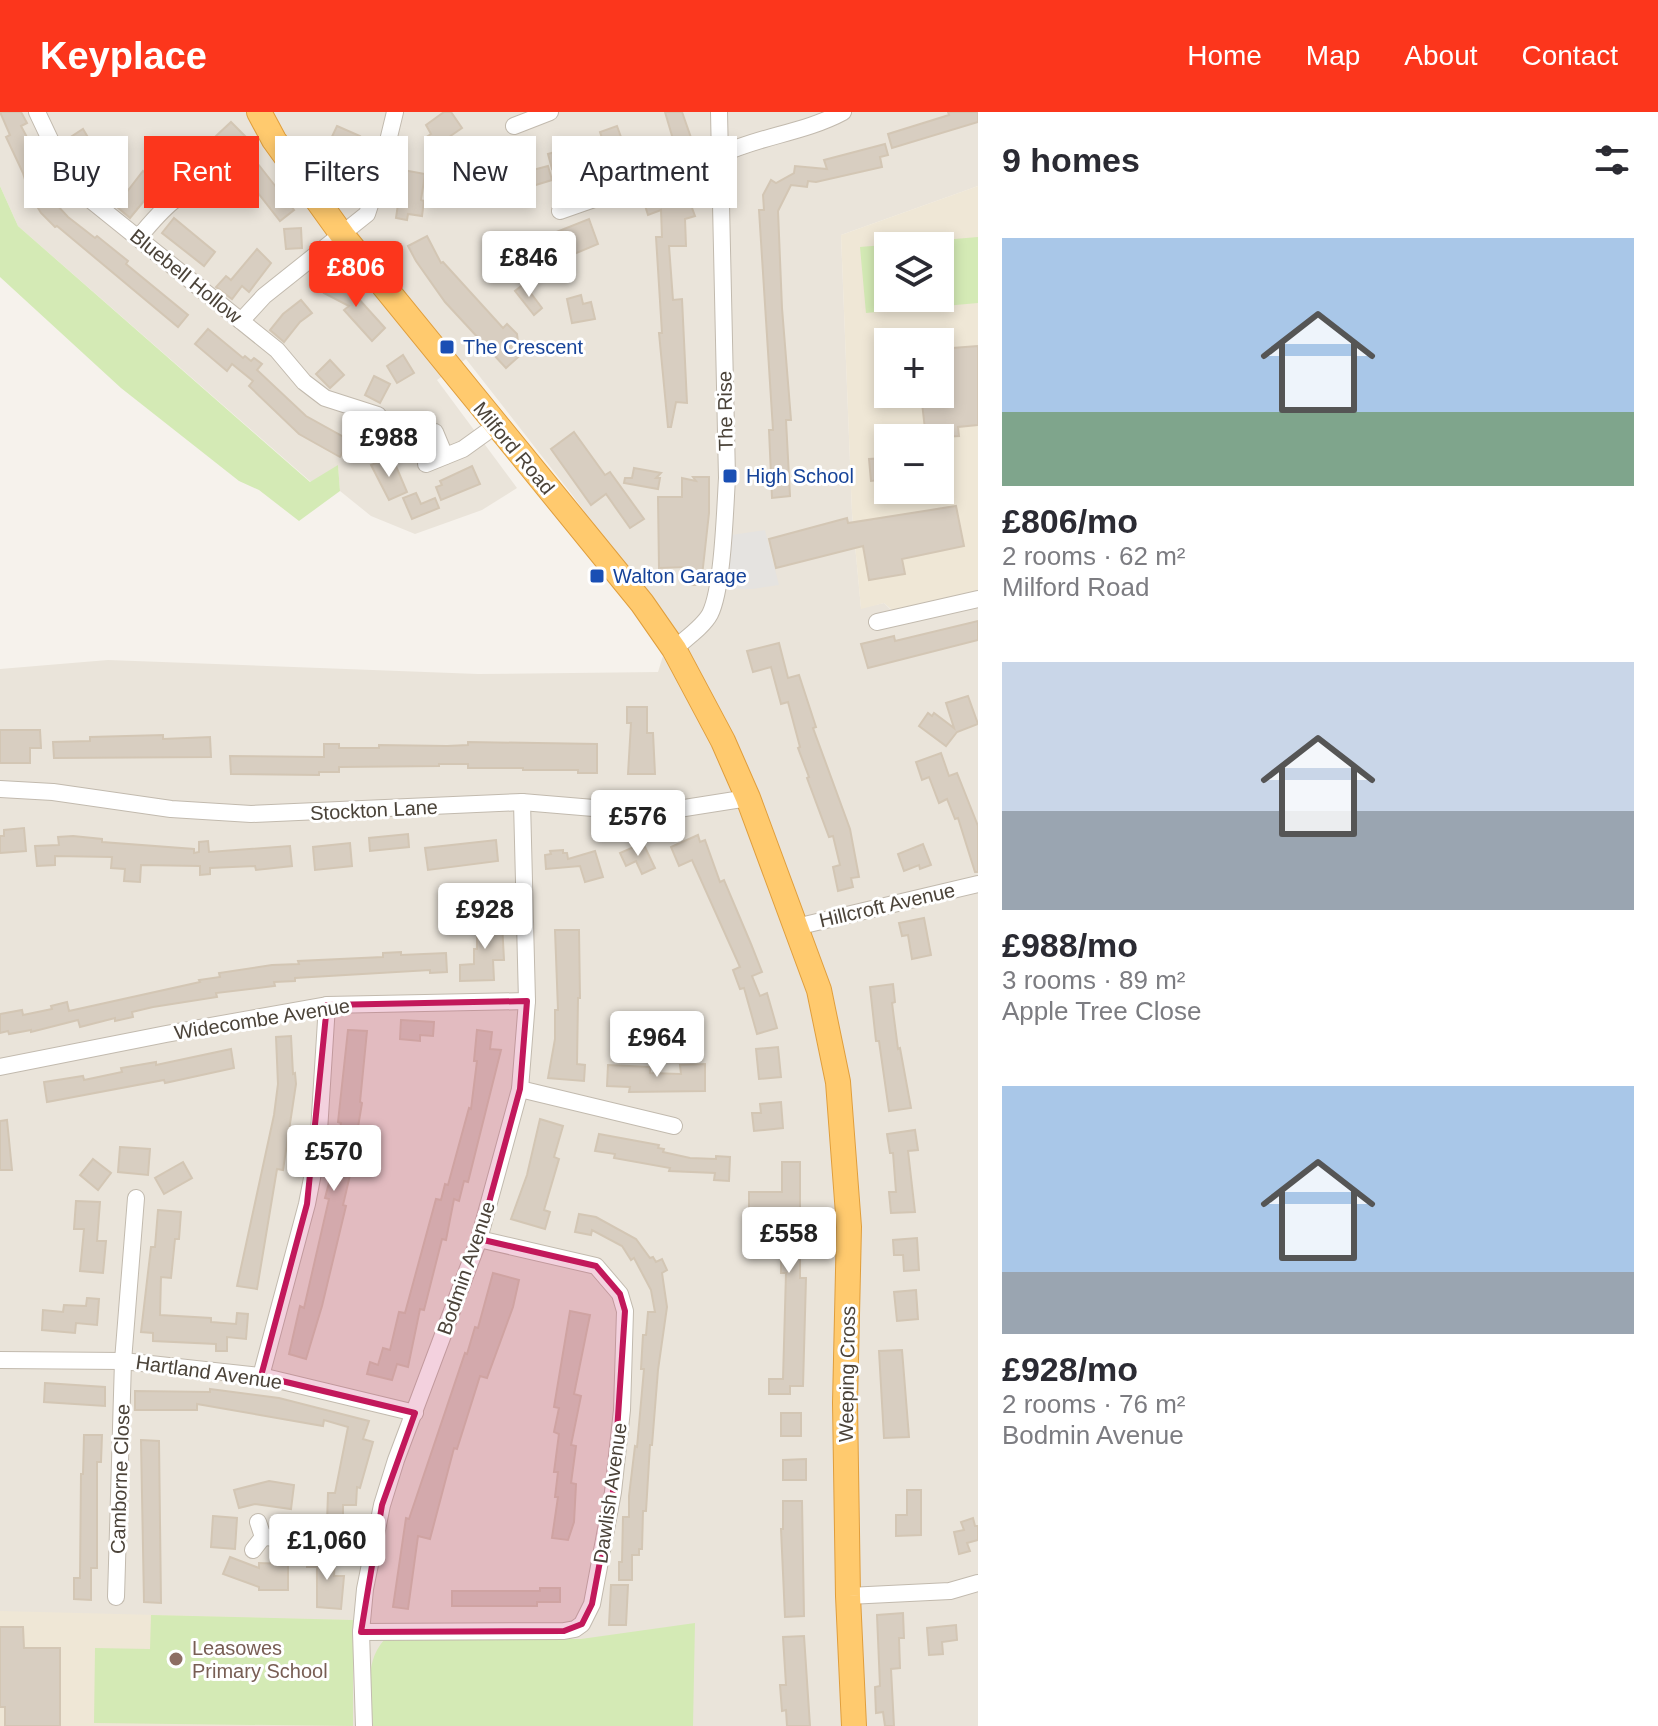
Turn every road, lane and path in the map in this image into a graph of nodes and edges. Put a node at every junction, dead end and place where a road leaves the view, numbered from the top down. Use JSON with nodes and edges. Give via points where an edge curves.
{"nodes":[{"id":1,"x":37,"y":112,"type":"edge"},
{"id":2,"x":259,"y":112,"type":"edge"},
{"id":3,"x":395,"y":112,"type":"edge"},
{"id":4,"x":550,"y":112,"type":"edge"},
{"id":5,"x":719,"y":112,"type":"edge"},
{"id":6,"x":843,"y":112,"type":"edge"},
{"id":7,"x":533,"y":119,"type":"junction"},
{"id":8,"x":514,"y":126,"type":"dead end"},
{"id":9,"x":720,"y":136,"type":"edge"},
{"id":10,"x":538,"y":138,"type":"dead end"},
{"id":11,"x":737,"y":147,"type":"edge"},
{"id":12,"x":164,"y":208,"type":"edge"},
{"id":13,"x":569,"y":208,"type":"edge"},
{"id":14,"x":721,"y":208,"type":"edge"},
{"id":15,"x":560,"y":211,"type":"dead end"},
{"id":16,"x":343,"y":236,"type":"junction"},
{"id":17,"x":138,"y":238,"type":"junction"},
{"id":18,"x":241,"y":321,"type":"junction"},
{"id":19,"x":367,"y":416,"type":"dead end"},
{"id":20,"x":495,"y":426,"type":"junction"},
{"id":21,"x":435,"y":432,"type":"dead end"},
{"id":22,"x":445,"y":456,"type":"junction"},
{"id":23,"x":426,"y":464,"type":"dead end"},
{"id":24,"x":978,"y":599,"type":"edge"},
{"id":25,"x":877,"y":622,"type":"dead end"},
{"id":26,"x":674,"y":649,"type":"junction"},
{"id":27,"x":0,"y":789,"type":"edge"},
{"id":28,"x":748,"y":798,"type":"junction"},
{"id":29,"x":522,"y":802,"type":"junction"},
{"id":30,"x":978,"y":884,"type":"edge"},
{"id":31,"x":796,"y":927,"type":"junction"},
{"id":32,"x":527,"y":1001,"type":"junction"},
{"id":33,"x":327,"y":1005,"type":"junction"},
{"id":34,"x":0,"y":1067,"type":"edge"},
{"id":35,"x":520,"y":1089,"type":"junction"},
{"id":36,"x":674,"y":1126,"type":"dead end"},
{"id":37,"x":136,"y":1198,"type":"dead end"},
{"id":38,"x":479,"y":1239,"type":"junction"},
{"id":39,"x":0,"y":1360,"type":"edge"},
{"id":40,"x":123,"y":1361,"type":"junction"},
{"id":41,"x":261,"y":1376,"type":"junction"},
{"id":42,"x":415,"y":1413,"type":"junction"},
{"id":43,"x":258,"y":1536,"type":"dead end"},
{"id":44,"x":373,"y":1544,"type":"junction"},
{"id":45,"x":978,"y":1583,"type":"edge"},
{"id":46,"x":848,"y":1596,"type":"junction"},
{"id":47,"x":116,"y":1597,"type":"dead end"},
{"id":48,"x":361,"y":1632,"type":"junction"},
{"id":49,"x":364,"y":1726,"type":"edge"},
{"id":50,"x":854,"y":1726,"type":"edge"}],
"edges":[{"from":1,"to":17,"type":"street","name":"Bluebell Hollow","via":[[77,189]]},
{"from":2,"to":16,"type":"highway","name":"Milford Road"},
{"from":3,"to":16,"type":"street","via":[[372,206]]},
{"from":4,"to":7,"type":"street"},
{"from":5,"to":9,"type":"street","name":"The Rise"},
{"from":6,"to":11,"type":"street"},
{"from":7,"to":8,"type":"street"},
{"from":7,"to":10,"type":"street"},
{"from":12,"to":17,"type":"street"},
{"from":13,"to":15,"type":"street"},
{"from":14,"to":26,"type":"street","name":"The Rise","via":[[725,517],[709,616]]},
{"from":16,"to":18,"type":"street","via":[[264,296]]},
{"from":16,"to":20,"type":"highway","name":"Milford Road"},
{"from":17,"to":18,"type":"street","name":"Bluebell Hollow"},
{"from":18,"to":19,"type":"street","name":"Bluebell Hollow","via":[[325,398]]},
{"from":20,"to":22,"type":"street"},
{"from":20,"to":26,"type":"highway","name":"Milford Road"},
{"from":21,"to":22,"type":"street"},
{"from":22,"to":23,"type":"street"},
{"from":24,"to":25,"type":"street"},
{"from":26,"to":28,"type":"highway","name":"Milford Road"},
{"from":27,"to":29,"type":"street","name":"Stockton Lane","via":[[251,814]]},
{"from":28,"to":29,"type":"street","name":"Stockton Lane","via":[[653,813]]},
{"from":28,"to":31,"type":"highway","name":"Weeping Cross"},
{"from":29,"to":32,"type":"street","name":"Bodmin Avenue"},
{"from":30,"to":31,"type":"street","name":"Hillcroft Avenue"},
{"from":31,"to":46,"type":"highway","name":"Weeping Cross","via":[[819,990],[843,1133],[849,1227]]},
{"from":32,"to":33,"type":"street","name":"Widecombe Avenue"},
{"from":32,"to":35,"type":"street","name":"Bodmin Avenue"},
{"from":33,"to":34,"type":"street","name":"Widecombe Avenue"},
{"from":33,"to":41,"type":"street","via":[[318,1147]]},
{"from":35,"to":36,"type":"street"},
{"from":35,"to":38,"type":"street","name":"Bodmin Avenue"},
{"from":37,"to":40,"type":"street","name":"Camborne Close"},
{"from":38,"to":42,"type":"street","name":"Bodmin Avenue"},
{"from":38,"to":48,"type":"street","name":"Dawlish Avenue","via":[[596,1266],[620,1294],[625,1311],[622,1410],[592,1604],[582,1624],[564,1631]]},
{"from":39,"to":40,"type":"street","name":"Hartland Avenue"},
{"from":40,"to":41,"type":"street","name":"Hartland Avenue"},
{"from":40,"to":47,"type":"street","name":"Camborne Close"},
{"from":41,"to":42,"type":"street","name":"Hartland Avenue"},
{"from":42,"to":44,"type":"street","name":"Bodmin Avenue"},
{"from":43,"to":44,"type":"street"},
{"from":44,"to":48,"type":"street","name":"Bodmin Avenue"},
{"from":45,"to":46,"type":"street","via":[[950,1591]]},
{"from":46,"to":50,"type":"highway","name":"Weeping Cross"},
{"from":48,"to":49,"type":"street","name":"Bodmin Avenue"}]}
